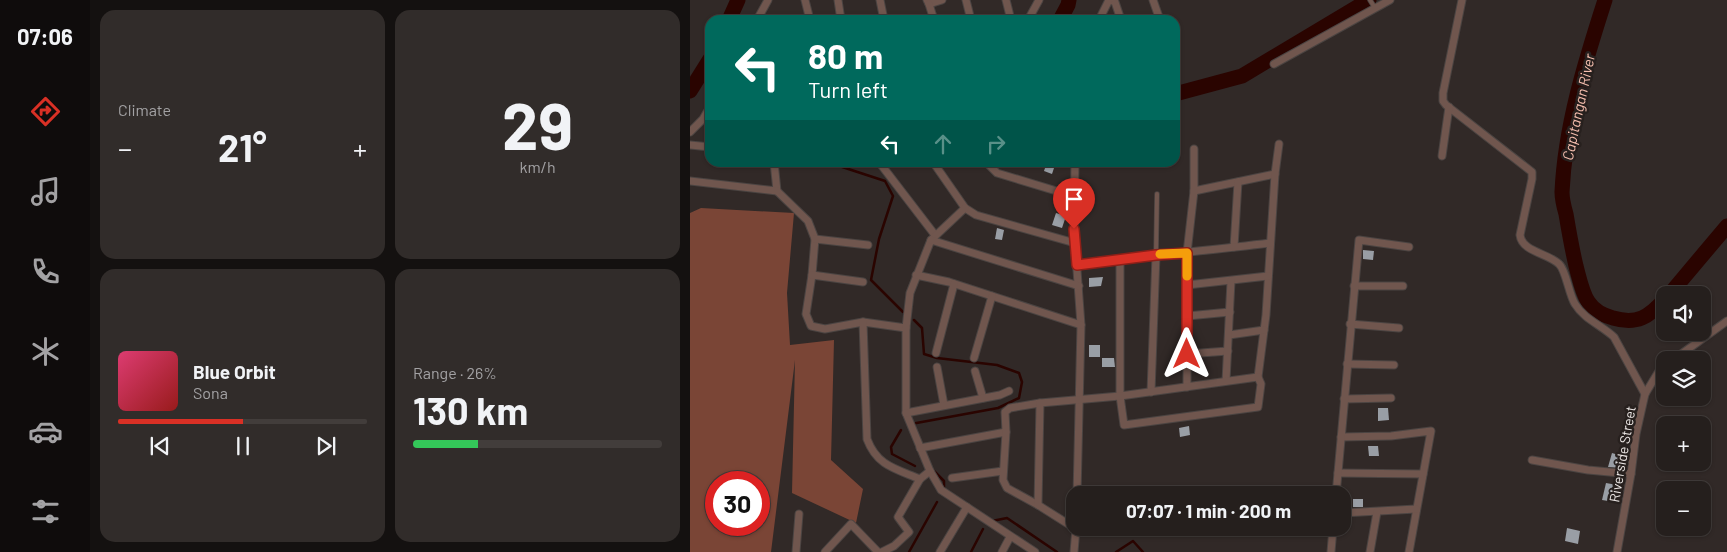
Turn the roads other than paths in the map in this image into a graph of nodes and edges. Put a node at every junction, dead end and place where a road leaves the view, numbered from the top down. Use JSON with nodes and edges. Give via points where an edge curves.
{"nodes":[{"id":1,"x":768,"y":0,"type":"edge"},
{"id":2,"x":805,"y":0,"type":"edge"},
{"id":3,"x":838,"y":0,"type":"edge"},
{"id":4,"x":880,"y":0,"type":"edge"},
{"id":5,"x":942,"y":0,"type":"edge"},
{"id":6,"x":966,"y":0,"type":"edge"},
{"id":7,"x":1006,"y":0,"type":"edge"},
{"id":8,"x":1039,"y":0,"type":"edge"},
{"id":9,"x":1110,"y":0,"type":"edge"},
{"id":10,"x":1153,"y":0,"type":"edge"},
{"id":11,"x":1390,"y":0,"type":"edge"},
{"id":12,"x":1462,"y":0,"type":"edge"},
{"id":13,"x":928,"y":2,"type":"edge"},
{"id":14,"x":1373,"y":4,"type":"edge"},
{"id":15,"x":760,"y":15,"type":"edge"},
{"id":16,"x":809,"y":15,"type":"edge"},
{"id":17,"x":840,"y":15,"type":"edge"},
{"id":18,"x":883,"y":15,"type":"edge"},
{"id":19,"x":932,"y":15,"type":"edge"},
{"id":20,"x":970,"y":15,"type":"edge"},
{"id":21,"x":1010,"y":15,"type":"edge"},
{"id":22,"x":1031,"y":15,"type":"edge"},
{"id":23,"x":1102,"y":15,"type":"edge"},
{"id":24,"x":1119,"y":15,"type":"edge"},
{"id":25,"x":1158,"y":15,"type":"edge"},
{"id":26,"x":1274,"y":64,"type":"dead end"},
{"id":27,"x":1449,"y":107,"type":"junction"},
{"id":28,"x":705,"y":116,"type":"edge"},
{"id":29,"x":690,"y":132,"type":"edge"},
{"id":30,"x":1279,"y":144,"type":"dead end"},
{"id":31,"x":690,"y":146,"type":"edge"},
{"id":32,"x":705,"y":147,"type":"edge"},
{"id":33,"x":1194,"y":149,"type":"dead end"},
{"id":34,"x":1442,"y":156,"type":"dead end"},
{"id":35,"x":775,"y":167,"type":"edge"},
{"id":36,"x":883,"y":167,"type":"edge"},
{"id":37,"x":936,"y":167,"type":"edge"},
{"id":38,"x":991,"y":167,"type":"edge"},
{"id":39,"x":1074,"y":167,"type":"edge"},
{"id":40,"x":1275,"y":174,"type":"junction"},
{"id":41,"x":690,"y":181,"type":"edge"},
{"id":42,"x":1238,"y":182,"type":"junction"},
{"id":43,"x":777,"y":191,"type":"junction"},
{"id":44,"x":1194,"y":191,"type":"junction"},
{"id":45,"x":1157,"y":194,"type":"dead end"},
{"id":46,"x":1073,"y":196,"type":"junction"},
{"id":47,"x":965,"y":208,"type":"junction"},
{"id":48,"x":933,"y":238,"type":"junction"},
{"id":49,"x":815,"y":239,"type":"junction"},
{"id":50,"x":1075,"y":243,"type":"junction"},
{"id":51,"x":1270,"y":243,"type":"junction"},
{"id":52,"x":868,"y":245,"type":"dead end"},
{"id":53,"x":1234,"y":247,"type":"junction"},
{"id":54,"x":1409,"y":247,"type":"dead end"},
{"id":55,"x":1187,"y":253,"type":"junction"},
{"id":56,"x":1156,"y":255,"type":"junction"},
{"id":57,"x":1120,"y":259,"type":"junction"},
{"id":58,"x":1077,"y":265,"type":"junction"},
{"id":59,"x":916,"y":274,"type":"junction"},
{"id":60,"x":812,"y":275,"type":"junction"},
{"id":61,"x":1268,"y":276,"type":"junction"},
{"id":62,"x":1231,"y":281,"type":"junction"},
{"id":63,"x":863,"y":282,"type":"dead end"},
{"id":64,"x":954,"y":284,"type":"junction"},
{"id":65,"x":1187,"y":285,"type":"junction"},
{"id":66,"x":1079,"y":286,"type":"junction"},
{"id":67,"x":1354,"y":286,"type":"junction"},
{"id":68,"x":1403,"y":286,"type":"dead end"},
{"id":69,"x":992,"y":296,"type":"junction"},
{"id":70,"x":1230,"y":312,"type":"junction"},
{"id":71,"x":1187,"y":316,"type":"junction"},
{"id":72,"x":1727,"y":321,"type":"edge"},
{"id":73,"x":863,"y":322,"type":"junction"},
{"id":74,"x":1350,"y":324,"type":"junction"},
{"id":75,"x":1080,"y":325,"type":"junction"},
{"id":76,"x":906,"y":328,"type":"junction"},
{"id":77,"x":1399,"y":328,"type":"dead end"},
{"id":78,"x":1264,"y":330,"type":"junction"},
{"id":79,"x":1229,"y":335,"type":"junction"},
{"id":80,"x":1228,"y":351,"type":"junction"},
{"id":81,"x":1686,"y":351,"type":"edge"},
{"id":82,"x":936,"y":353,"type":"dead end"},
{"id":83,"x":1187,"y":354,"type":"junction"},
{"id":84,"x":974,"y":358,"type":"dead end"},
{"id":85,"x":1347,"y":364,"type":"junction"},
{"id":86,"x":1394,"y":365,"type":"dead end"},
{"id":87,"x":937,"y":366,"type":"dead end"},
{"id":88,"x":975,"y":371,"type":"dead end"},
{"id":89,"x":1656,"y":376,"type":"edge"},
{"id":90,"x":1258,"y":377,"type":"junction"},
{"id":91,"x":1226,"y":381,"type":"junction"},
{"id":92,"x":1187,"y":387,"type":"junction"},
{"id":93,"x":1009,"y":391,"type":"dead end"},
{"id":94,"x":1151,"y":392,"type":"junction"},
{"id":95,"x":1645,"y":394,"type":"junction"},
{"id":96,"x":1120,"y":396,"type":"junction"},
{"id":97,"x":983,"y":398,"type":"junction"},
{"id":98,"x":1391,"y":398,"type":"dead end"},
{"id":99,"x":1344,"y":400,"type":"junction"},
{"id":100,"x":1080,"y":401,"type":"junction"},
{"id":101,"x":1040,"y":403,"type":"junction"},
{"id":102,"x":944,"y":405,"type":"junction"},
{"id":103,"x":906,"y":412,"type":"junction"},
{"id":104,"x":1006,"y":432,"type":"junction"},
{"id":105,"x":1341,"y":436,"type":"junction"},
{"id":106,"x":920,"y":448,"type":"junction"},
{"id":107,"x":1532,"y":460,"type":"dead end"},
{"id":108,"x":930,"y":471,"type":"junction"},
{"id":109,"x":1003,"y":471,"type":"junction"},
{"id":110,"x":1338,"y":474,"type":"junction"},
{"id":111,"x":1423,"y":474,"type":"junction"},
{"id":112,"x":1631,"y":474,"type":"junction"},
{"id":113,"x":952,"y":478,"type":"dead end"},
{"id":114,"x":920,"y":479,"type":"junction"},
{"id":115,"x":1077,"y":486,"type":"edge"},
{"id":116,"x":1337,"y":486,"type":"edge"},
{"id":117,"x":1038,"y":505,"type":"junction"},
{"id":118,"x":967,"y":507,"type":"junction"},
{"id":119,"x":1416,"y":509,"type":"junction"},
{"id":120,"x":1377,"y":512,"type":"junction"},
{"id":121,"x":1351,"y":513,"type":"edge"},
{"id":122,"x":799,"y":514,"type":"dead end"},
{"id":123,"x":1066,"y":522,"type":"edge"},
{"id":124,"x":1075,"y":536,"type":"edge"},
{"id":125,"x":1332,"y":536,"type":"edge"},
{"id":126,"x":1010,"y":537,"type":"junction"},
{"id":127,"x":796,"y":552,"type":"edge"},
{"id":128,"x":825,"y":552,"type":"edge"},
{"id":129,"x":880,"y":552,"type":"edge"},
{"id":130,"x":940,"y":552,"type":"edge"},
{"id":131,"x":1002,"y":552,"type":"edge"},
{"id":132,"x":1035,"y":552,"type":"edge"},
{"id":133,"x":1074,"y":552,"type":"edge"},
{"id":134,"x":1331,"y":552,"type":"edge"},
{"id":135,"x":1370,"y":552,"type":"edge"},
{"id":136,"x":1409,"y":552,"type":"edge"},
{"id":137,"x":1616,"y":552,"type":"edge"}],
"edges":[{"from":1,"to":15,"type":"street"},
{"from":2,"to":16,"type":"street"},
{"from":3,"to":17,"type":"street"},
{"from":4,"to":18,"type":"street"},
{"from":5,"to":13,"type":"street"},
{"from":6,"to":20,"type":"street"},
{"from":7,"to":21,"type":"street"},
{"from":8,"to":22,"type":"street"},
{"from":9,"to":23,"type":"street"},
{"from":9,"to":24,"type":"street","via":[[1115,2]]},
{"from":10,"to":25,"type":"street"},
{"from":11,"to":14,"type":"street"},
{"from":12,"to":27,"type":"street","via":[[1443,100]]},
{"from":13,"to":19,"type":"street"},
{"from":14,"to":26,"type":"street"},
{"from":27,"to":34,"type":"street"},
{"from":27,"to":95,"type":"street","via":[[1532,172],[1521,241],[1560,265],[1574,304],[1587,319],[1614,337]]},
{"from":28,"to":29,"type":"street"},
{"from":30,"to":40,"type":"street"},
{"from":31,"to":32,"type":"street"},
{"from":33,"to":44,"type":"street"},
{"from":35,"to":43,"type":"street"},
{"from":36,"to":48,"type":"street"},
{"from":37,"to":47,"type":"street"},
{"from":38,"to":46,"type":"street","via":[[996,173]]},
{"from":39,"to":46,"type":"street"},
{"from":40,"to":42,"type":"street"},
{"from":40,"to":51,"type":"street"},
{"from":41,"to":43,"type":"street"},
{"from":42,"to":44,"type":"street"},
{"from":42,"to":53,"type":"street"},
{"from":43,"to":49,"type":"street","via":[[808,222]]},
{"from":44,"to":55,"type":"street"},
{"from":45,"to":56,"type":"lane"},
{"from":46,"to":50,"type":"street"},
{"from":47,"to":48,"type":"street"},
{"from":47,"to":50,"type":"street","via":[[976,215]]},
{"from":48,"to":59,"type":"street"},
{"from":48,"to":66,"type":"street"},
{"from":49,"to":52,"type":"street"},
{"from":49,"to":60,"type":"street"},
{"from":50,"to":58,"type":"street"},
{"from":51,"to":53,"type":"street"},
{"from":51,"to":61,"type":"street"},
{"from":53,"to":55,"type":"street"},
{"from":54,"to":67,"type":"street","via":[[1359,240]]},
{"from":55,"to":56,"type":"street"},
{"from":55,"to":65,"type":"street"},
{"from":56,"to":57,"type":"street"},
{"from":56,"to":94,"type":"street"},
{"from":57,"to":58,"type":"street"},
{"from":57,"to":96,"type":"street"},
{"from":58,"to":66,"type":"street"},
{"from":59,"to":64,"type":"street"},
{"from":59,"to":76,"type":"street"},
{"from":60,"to":63,"type":"street"},
{"from":60,"to":73,"type":"street","via":[[806,314],[811,326],[825,328]]},
{"from":61,"to":62,"type":"street"},
{"from":61,"to":78,"type":"street"},
{"from":62,"to":65,"type":"street"},
{"from":62,"to":70,"type":"street"},
{"from":64,"to":69,"type":"street"},
{"from":64,"to":82,"type":"street"},
{"from":65,"to":71,"type":"street"},
{"from":66,"to":75,"type":"street"},
{"from":67,"to":68,"type":"street"},
{"from":67,"to":74,"type":"street"},
{"from":69,"to":75,"type":"street"},
{"from":69,"to":84,"type":"street"},
{"from":70,"to":71,"type":"street"},
{"from":70,"to":79,"type":"street"},
{"from":71,"to":83,"type":"street"},
{"from":72,"to":81,"type":"street"},
{"from":73,"to":76,"type":"street"},
{"from":73,"to":114,"type":"street","via":[[868,439],[872,451],[882,462]]},
{"from":74,"to":77,"type":"street"},
{"from":74,"to":85,"type":"street"},
{"from":75,"to":100,"type":"street"},
{"from":76,"to":103,"type":"street"},
{"from":78,"to":79,"type":"street"},
{"from":78,"to":90,"type":"street"},
{"from":79,"to":80,"type":"street"},
{"from":80,"to":83,"type":"street"},
{"from":80,"to":91,"type":"street"},
{"from":83,"to":92,"type":"street"},
{"from":85,"to":86,"type":"street"},
{"from":85,"to":99,"type":"street"},
{"from":87,"to":102,"type":"street"},
{"from":88,"to":97,"type":"street"},
{"from":89,"to":95,"type":"street","name":"Riverside Street"},
{"from":90,"to":91,"type":"street"},
{"from":90,"to":96,"type":"street","via":[[1261,384],[1258,407],[1124,425]]},
{"from":91,"to":92,"type":"street"},
{"from":92,"to":94,"type":"street"},
{"from":93,"to":97,"type":"street"},
{"from":94,"to":96,"type":"street"},
{"from":95,"to":112,"type":"street","name":"Riverside Street"},
{"from":96,"to":100,"type":"street"},
{"from":97,"to":102,"type":"street"},
{"from":98,"to":99,"type":"street"},
{"from":99,"to":105,"type":"street"},
{"from":100,"to":101,"type":"street"},
{"from":100,"to":115,"type":"street"},
{"from":101,"to":104,"type":"street","via":[[1010,408],[1005,412]]},
{"from":101,"to":117,"type":"street"},
{"from":102,"to":103,"type":"street"},
{"from":103,"to":106,"type":"street"},
{"from":104,"to":106,"type":"street"},
{"from":104,"to":109,"type":"street"},
{"from":105,"to":110,"type":"street"},
{"from":105,"to":111,"type":"street","via":[[1391,436],[1431,431]]},
{"from":106,"to":108,"type":"street"},
{"from":107,"to":112,"type":"street"},
{"from":108,"to":114,"type":"street"},
{"from":108,"to":118,"type":"street","via":[[941,490]]},
{"from":109,"to":113,"type":"street"},
{"from":109,"to":117,"type":"street","via":[[1007,488]]},
{"from":110,"to":111,"type":"street"},
{"from":110,"to":116,"type":"street"},
{"from":111,"to":119,"type":"street"},
{"from":112,"to":137,"type":"street","name":"Riverside Street"},
{"from":114,"to":129,"type":"street","via":[[898,517],[909,532],[894,546]]},
{"from":117,"to":123,"type":"street"},
{"from":118,"to":126,"type":"street"},
{"from":118,"to":130,"type":"street"},
{"from":119,"to":120,"type":"street"},
{"from":119,"to":136,"type":"street"},
{"from":120,"to":121,"type":"street"},
{"from":120,"to":135,"type":"street"},
{"from":122,"to":127,"type":"street"},
{"from":124,"to":133,"type":"street"},
{"from":125,"to":134,"type":"street"},
{"from":126,"to":131,"type":"street"},
{"from":126,"to":132,"type":"street"},
{"from":128,"to":129,"type":"street","via":[[851,524]]}]}
